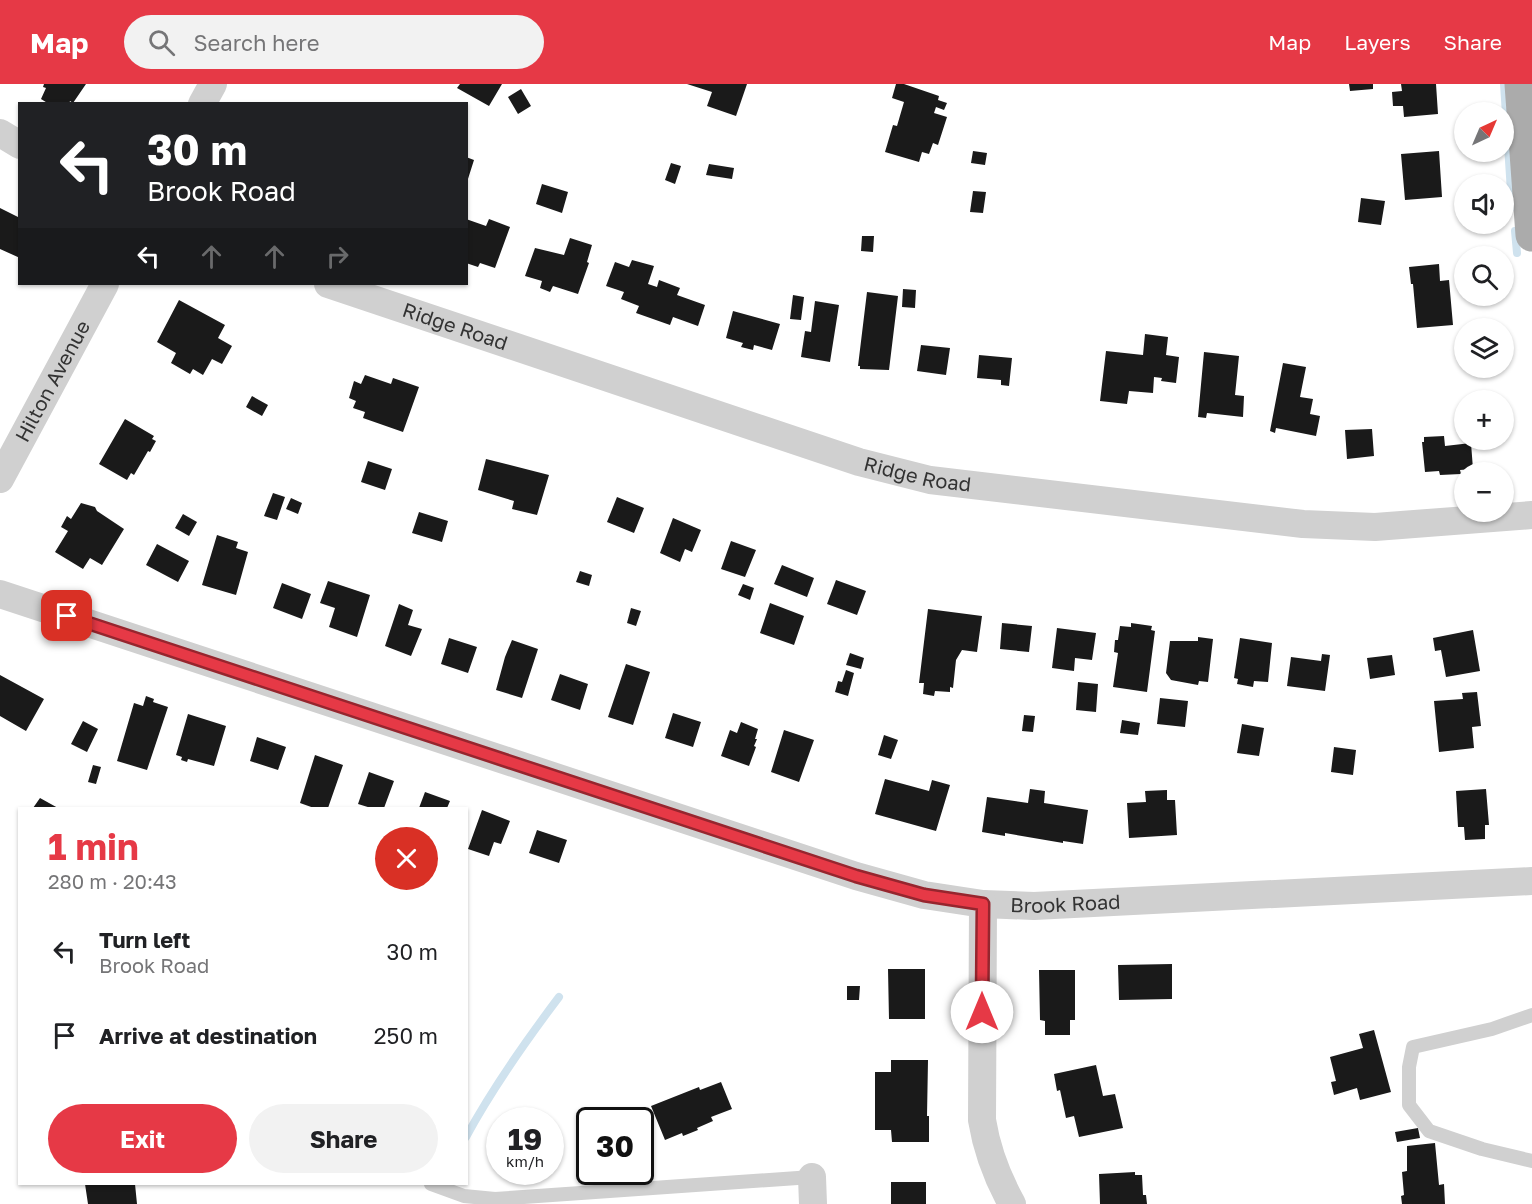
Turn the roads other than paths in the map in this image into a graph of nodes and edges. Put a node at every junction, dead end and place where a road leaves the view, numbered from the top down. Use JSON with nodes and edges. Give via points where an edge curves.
{"nodes":[{"id":1,"x":213,"y":84,"type":"edge"},
{"id":2,"x":1521,"y":84,"type":"edge"},
{"id":3,"x":203,"y":102,"type":"edge"},
{"id":4,"x":0,"y":133,"type":"edge"},
{"id":5,"x":18,"y":144,"type":"edge"},
{"id":6,"x":1532,"y":235,"type":"edge"},
{"id":7,"x":104,"y":285,"type":"edge"},
{"id":8,"x":331,"y":285,"type":"edge"},
{"id":9,"x":0,"y":479,"type":"edge"},
{"id":10,"x":1532,"y":515,"type":"edge"},
{"id":11,"x":0,"y":594,"type":"edge"},
{"id":12,"x":1532,"y":881,"type":"edge"},
{"id":13,"x":983,"y":904,"type":"junction"},
{"id":14,"x":1532,"y":1015,"type":"edge"},
{"id":15,"x":1532,"y":1161,"type":"edge"},
{"id":16,"x":433,"y":1185,"type":"edge"},
{"id":17,"x":812,"y":1190,"type":"edge"},
{"id":18,"x":1012,"y":1204,"type":"edge"}],
"edges":[{"from":1,"to":3,"type":"street"},
{"from":2,"to":6,"type":"main road"},
{"from":4,"to":5,"type":"street"},
{"from":7,"to":9,"type":"street","name":"Hilton Avenue"},
{"from":8,"to":10,"type":"street","name":"Ridge Road","via":[[828,452],[930,480],[1304,524],[1375,527]]},
{"from":11,"to":13,"type":"street","name":"Brook Road","via":[[856,876],[924,895]]},
{"from":12,"to":13,"type":"street","name":"Brook Road","via":[[1034,906]]},
{"from":13,"to":18,"type":"street","via":[[982,1120],[986,1146]]},
{"from":14,"to":15,"type":"lane","via":[[1492,1029],[1413,1047],[1409,1105],[1429,1131]]},
{"from":16,"to":17,"type":"lane","via":[[464,1196],[495,1199]]}]}
